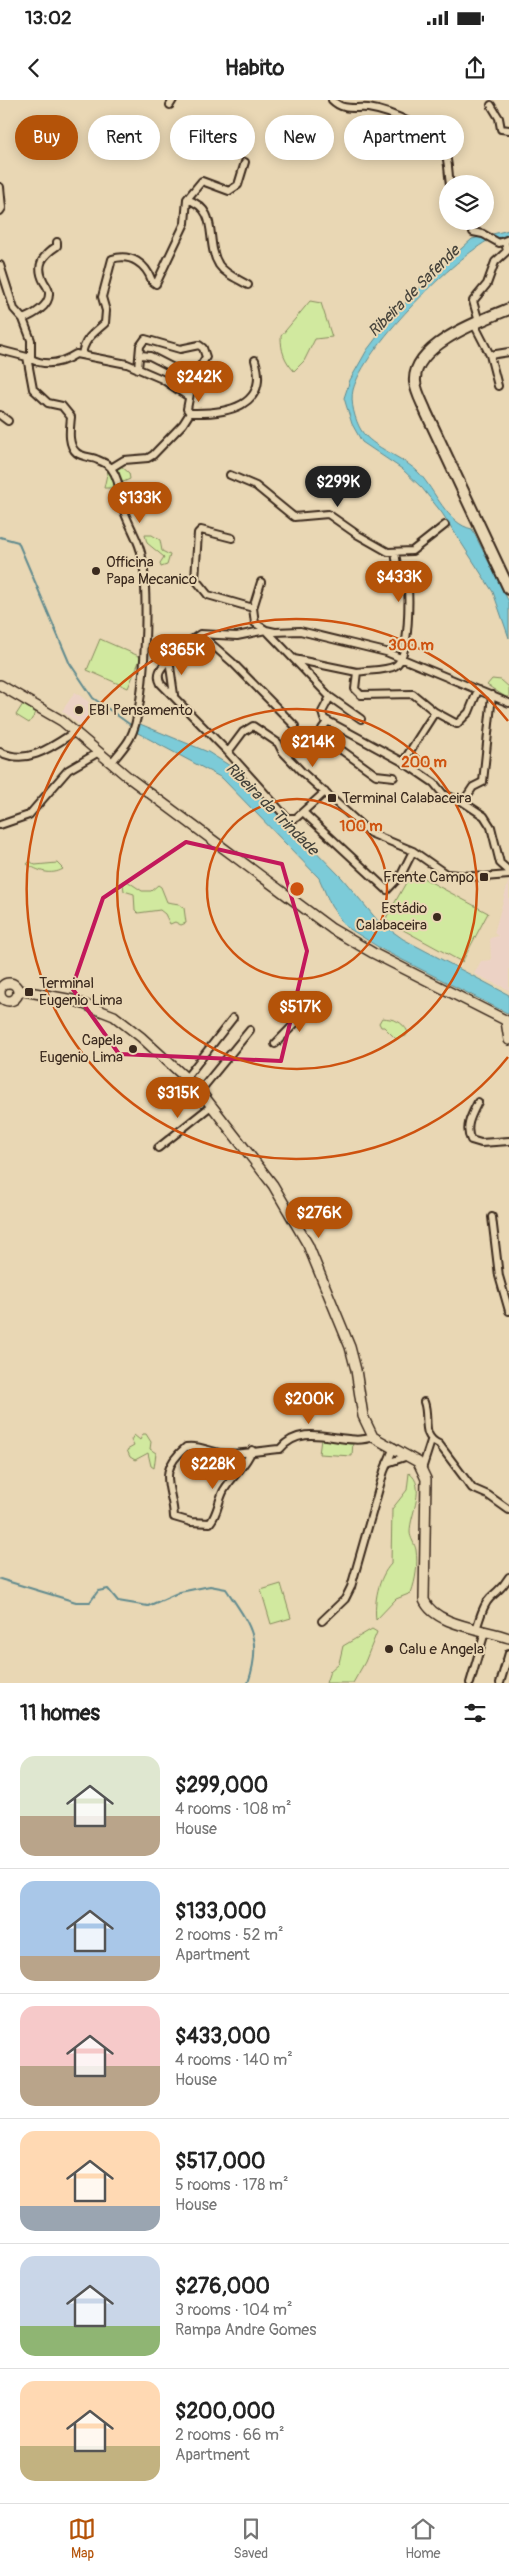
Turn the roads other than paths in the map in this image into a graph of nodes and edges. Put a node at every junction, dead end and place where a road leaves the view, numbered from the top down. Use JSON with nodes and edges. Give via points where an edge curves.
{"nodes":[{"id":1,"x":332,"y":100,"type":"edge"},
{"id":2,"x":491,"y":105,"type":"dead end"},
{"id":3,"x":509,"y":130,"type":"edge"},
{"id":4,"x":245,"y":162,"type":"dead end"},
{"id":5,"x":449,"y":175,"type":"edge"},
{"id":6,"x":0,"y":187,"type":"edge"},
{"id":7,"x":187,"y":199,"type":"junction"},
{"id":8,"x":0,"y":211,"type":"edge"},
{"id":9,"x":473,"y":232,"type":"dead end"},
{"id":10,"x":504,"y":241,"type":"edge"},
{"id":11,"x":57,"y":242,"type":"dead end"},
{"id":12,"x":0,"y":265,"type":"edge"},
{"id":13,"x":248,"y":284,"type":"dead end"},
{"id":14,"x":509,"y":309,"type":"edge"},
{"id":15,"x":23,"y":319,"type":"junction"},
{"id":16,"x":476,"y":323,"type":"junction"},
{"id":17,"x":0,"y":350,"type":"edge"},
{"id":18,"x":509,"y":352,"type":"edge"},
{"id":19,"x":141,"y":354,"type":"junction"},
{"id":20,"x":82,"y":355,"type":"junction"},
{"id":21,"x":490,"y":355,"type":"junction"},
{"id":22,"x":30,"y":358,"type":"junction"},
{"id":23,"x":256,"y":360,"type":"dead end"},
{"id":24,"x":138,"y":368,"type":"junction"},
{"id":25,"x":193,"y":378,"type":"junction"},
{"id":26,"x":498,"y":386,"type":"dead end"},
{"id":27,"x":188,"y":397,"type":"junction"},
{"id":28,"x":190,"y":413,"type":"junction"},
{"id":29,"x":0,"y":415,"type":"edge"},
{"id":30,"x":8,"y":421,"type":"dead end"},
{"id":31,"x":111,"y":468,"type":"junction"},
{"id":32,"x":230,"y":475,"type":"dead end"},
{"id":33,"x":445,"y":525,"type":"dead end"},
{"id":34,"x":232,"y":538,"type":"dead end"},
{"id":35,"x":395,"y":552,"type":"junction"},
{"id":36,"x":260,"y":582,"type":"dead end"},
{"id":37,"x":509,"y":589,"type":"edge"},
{"id":38,"x":253,"y":608,"type":"junction"},
{"id":39,"x":266,"y":630,"type":"junction"},
{"id":40,"x":200,"y":634,"type":"junction"},
{"id":41,"x":403,"y":658,"type":"junction"},
{"id":42,"x":170,"y":659,"type":"junction"},
{"id":43,"x":294,"y":659,"type":"junction"},
{"id":44,"x":357,"y":672,"type":"junction"},
{"id":45,"x":0,"y":686,"type":"edge"},
{"id":46,"x":478,"y":690,"type":"junction"},
{"id":47,"x":174,"y":695,"type":"junction"},
{"id":48,"x":492,"y":695,"type":"junction"},
{"id":49,"x":330,"y":696,"type":"junction"},
{"id":50,"x":509,"y":703,"type":"edge"},
{"id":51,"x":435,"y":712,"type":"junction"},
{"id":52,"x":361,"y":719,"type":"dead end"},
{"id":53,"x":327,"y":722,"type":"junction"},
{"id":54,"x":295,"y":726,"type":"dead end"},
{"id":55,"x":76,"y":731,"type":"junction"},
{"id":56,"x":0,"y":752,"type":"edge"},
{"id":57,"x":99,"y":752,"type":"junction"},
{"id":58,"x":228,"y":752,"type":"junction"},
{"id":59,"x":112,"y":762,"type":"junction"},
{"id":60,"x":403,"y":762,"type":"junction"},
{"id":61,"x":394,"y":777,"type":"dead end"},
{"id":62,"x":325,"y":792,"type":"junction"},
{"id":63,"x":463,"y":802,"type":"junction"},
{"id":64,"x":304,"y":812,"type":"junction"},
{"id":65,"x":0,"y":825,"type":"edge"},
{"id":66,"x":413,"y":851,"type":"junction"},
{"id":67,"x":509,"y":873,"type":"edge"},
{"id":68,"x":18,"y":990,"type":"junction"},
{"id":69,"x":0,"y":991,"type":"edge"},
{"id":70,"x":311,"y":1007,"type":"dead end"},
{"id":71,"x":233,"y":1018,"type":"dead end"},
{"id":72,"x":508,"y":1022,"type":"edge"},
{"id":73,"x":250,"y":1030,"type":"dead end"},
{"id":74,"x":509,"y":1040,"type":"edge"},
{"id":75,"x":275,"y":1044,"type":"dead end"},
{"id":76,"x":186,"y":1078,"type":"junction"},
{"id":77,"x":200,"y":1092,"type":"junction"},
{"id":78,"x":478,"y":1102,"type":"dead end"},
{"id":79,"x":211,"y":1106,"type":"junction"},
{"id":80,"x":509,"y":1141,"type":"edge"},
{"id":81,"x":158,"y":1148,"type":"dead end"},
{"id":82,"x":492,"y":1217,"type":"dead end"},
{"id":83,"x":509,"y":1311,"type":"edge"},
{"id":84,"x":424,"y":1402,"type":"dead end"},
{"id":85,"x":373,"y":1437,"type":"junction"},
{"id":86,"x":431,"y":1441,"type":"junction"},
{"id":87,"x":394,"y":1447,"type":"junction"},
{"id":88,"x":252,"y":1450,"type":"junction"},
{"id":89,"x":408,"y":1456,"type":"junction"},
{"id":90,"x":387,"y":1463,"type":"junction"},
{"id":91,"x":422,"y":1469,"type":"junction"},
{"id":92,"x":509,"y":1510,"type":"edge"},
{"id":93,"x":509,"y":1577,"type":"edge"},
{"id":94,"x":507,"y":1587,"type":"edge"},
{"id":95,"x":322,"y":1621,"type":"dead end"},
{"id":96,"x":481,"y":1630,"type":"junction"},
{"id":97,"x":509,"y":1638,"type":"edge"},
{"id":98,"x":509,"y":1653,"type":"edge"},
{"id":99,"x":470,"y":1683,"type":"edge"},
{"id":100,"x":500,"y":1683,"type":"edge"}],
"edges":[{"from":1,"to":5,"type":"street","via":[[343,107],[370,108],[420,128],[438,141],[446,154]]},
{"from":2,"to":3,"type":"street","via":[[499,118],[500,129]]},
{"from":4,"to":7,"type":"street","via":[[238,186],[229,191],[202,181]]},
{"from":6,"to":8,"type":"street"},
{"from":7,"to":13,"type":"street","via":[[197,203],[207,216],[219,266]]},
{"from":7,"to":20,"type":"street","via":[[184,223],[156,284],[140,262],[112,259],[102,297],[105,323],[88,337]]},
{"from":9,"to":10,"type":"street"},
{"from":10,"to":16,"type":"street","via":[[507,251],[495,262],[487,284],[472,300]]},
{"from":11,"to":15,"type":"street","via":[[41,263],[41,275],[50,292],[48,300],[36,314]]},
{"from":12,"to":15,"type":"street","via":[[10,301]]},
{"from":14,"to":16,"type":"main road"},
{"from":15,"to":22,"type":"street","via":[[31,340]]},
{"from":16,"to":21,"type":"street"},
{"from":16,"to":37,"type":"main road","via":[[445,339],[424,359],[415,382]]},
{"from":17,"to":22,"type":"street"},
{"from":18,"to":21,"type":"street"},
{"from":19,"to":24,"type":"street"},
{"from":19,"to":25,"type":"street"},
{"from":19,"to":25,"type":"street","via":[[140,346],[145,339],[180,349],[199,345],[206,357]]},
{"from":20,"to":22,"type":"street","via":[[76,354],[62,362],[45,363]]},
{"from":20,"to":24,"type":"street"},
{"from":21,"to":26,"type":"street"},
{"from":22,"to":31,"type":"street","via":[[34,389],[48,403],[62,406],[71,417],[69,434],[72,447],[77,453]]},
{"from":23,"to":28,"type":"street","via":[[260,375],[256,394],[250,400],[223,411]]},
{"from":24,"to":27,"type":"street","via":[[162,379]]},
{"from":25,"to":27,"type":"street"},
{"from":27,"to":28,"type":"street"},
{"from":28,"to":31,"type":"street","via":[[153,455],[124,460]]},
{"from":29,"to":30,"type":"street"},
{"from":31,"to":59,"type":"street","via":[[119,482],[123,509],[142,555],[145,582],[145,645],[137,720],[130,738]]},
{"from":32,"to":35,"type":"street","via":[[256,486],[294,516],[328,514],[378,548]]},
{"from":33,"to":35,"type":"street","via":[[412,550]]},
{"from":34,"to":38,"type":"street","via":[[201,530],[198,533],[196,579],[208,595]]},
{"from":35,"to":41,"type":"street","via":[[398,572],[407,573],[410,600]]},
{"from":36,"to":38,"type":"street"},
{"from":38,"to":39,"type":"street","via":[[255,623]]},
{"from":39,"to":40,"type":"street","via":[[237,636]]},
{"from":39,"to":41,"type":"street","via":[[300,631]]},
{"from":39,"to":43,"type":"street"},
{"from":40,"to":42,"type":"street","via":[[168,656]]},
{"from":40,"to":54,"type":"street"},
{"from":41,"to":44,"type":"street","via":[[395,666]]},
{"from":41,"to":46,"type":"street"},
{"from":42,"to":47,"type":"street"},
{"from":42,"to":47,"type":"street","via":[[158,677]]},
{"from":43,"to":44,"type":"street"},
{"from":43,"to":49,"type":"street"},
{"from":44,"to":51,"type":"street","via":[[355,689],[361,695],[413,694]]},
{"from":45,"to":55,"type":"street"},
{"from":46,"to":48,"type":"street"},
{"from":46,"to":51,"type":"street","via":[[470,712],[457,724]]},
{"from":47,"to":58,"type":"street"},
{"from":48,"to":50,"type":"street"},
{"from":48,"to":63,"type":"street","via":[[483,782],[473,788]]},
{"from":49,"to":52,"type":"street"},
{"from":49,"to":53,"type":"street","via":[[322,712]]},
{"from":51,"to":60,"type":"street"},
{"from":53,"to":60,"type":"street","via":[[333,722]]},
{"from":53,"to":61,"type":"street","via":[[322,736],[376,775]]},
{"from":55,"to":56,"type":"street","via":[[46,751],[31,756],[11,758]]},
{"from":55,"to":57,"type":"street"},
{"from":57,"to":59,"type":"street"},
{"from":57,"to":65,"type":"street","via":[[68,770],[29,814]]},
{"from":58,"to":62,"type":"street","via":[[239,736],[253,726],[278,743],[282,751]]},
{"from":58,"to":64,"type":"street","via":[[288,819],[293,820]]},
{"from":59,"to":72,"type":"street","via":[[332,929]]},
{"from":60,"to":63,"type":"street","via":[[434,783],[443,794]]},
{"from":62,"to":64,"type":"street"},
{"from":62,"to":66,"type":"street","via":[[364,829]]},
{"from":63,"to":67,"type":"street","via":[[489,822],[500,863]]},
{"from":64,"to":66,"type":"street","via":[[387,890],[401,875]]},
{"from":66,"to":67,"type":"street","via":[[439,870],[457,876],[484,877]]},
{"from":68,"to":69,"type":"street","via":[[10,983],[2,986]]},
{"from":68,"to":69,"type":"street","via":[[18,996],[10,1001],[2,997]]},
{"from":68,"to":76,"type":"street","via":[[73,1000],[114,1016]]},
{"from":70,"to":75,"type":"street"},
{"from":71,"to":76,"type":"street"},
{"from":72,"to":74,"type":"street"},
{"from":73,"to":77,"type":"street"},
{"from":76,"to":77,"type":"street"},
{"from":77,"to":79,"type":"street"},
{"from":78,"to":80,"type":"street","via":[[470,1118],[468,1130],[471,1140],[481,1143]]},
{"from":79,"to":81,"type":"street"},
{"from":79,"to":85,"type":"street","via":[[273,1185],[308,1245],[350,1347],[363,1416]]},
{"from":82,"to":83,"type":"street","via":[[499,1276]]},
{"from":84,"to":86,"type":"street","via":[[426,1433]]},
{"from":85,"to":87,"type":"street"},
{"from":85,"to":88,"type":"street","via":[[363,1441],[324,1435],[300,1437],[288,1440],[280,1449]]},
{"from":86,"to":91,"type":"street"},
{"from":86,"to":92,"type":"street","via":[[439,1444],[472,1488]]},
{"from":87,"to":89,"type":"street"},
{"from":87,"to":90,"type":"street"},
{"from":88,"to":88,"type":"street","via":[[248,1461],[229,1482],[210,1523],[174,1517],[168,1476],[173,1461],[181,1452],[192,1446],[220,1453]]},
{"from":89,"to":90,"type":"street"},
{"from":89,"to":91,"type":"street"},
{"from":90,"to":95,"type":"street","via":[[350,1587],[345,1599]]},
{"from":91,"to":96,"type":"street","via":[[426,1479],[424,1600],[430,1612],[441,1618]]},
{"from":93,"to":94,"type":"street"},
{"from":94,"to":96,"type":"street","via":[[485,1605]]},
{"from":96,"to":97,"type":"street"},
{"from":96,"to":99,"type":"street"},
{"from":98,"to":100,"type":"street"}]}
